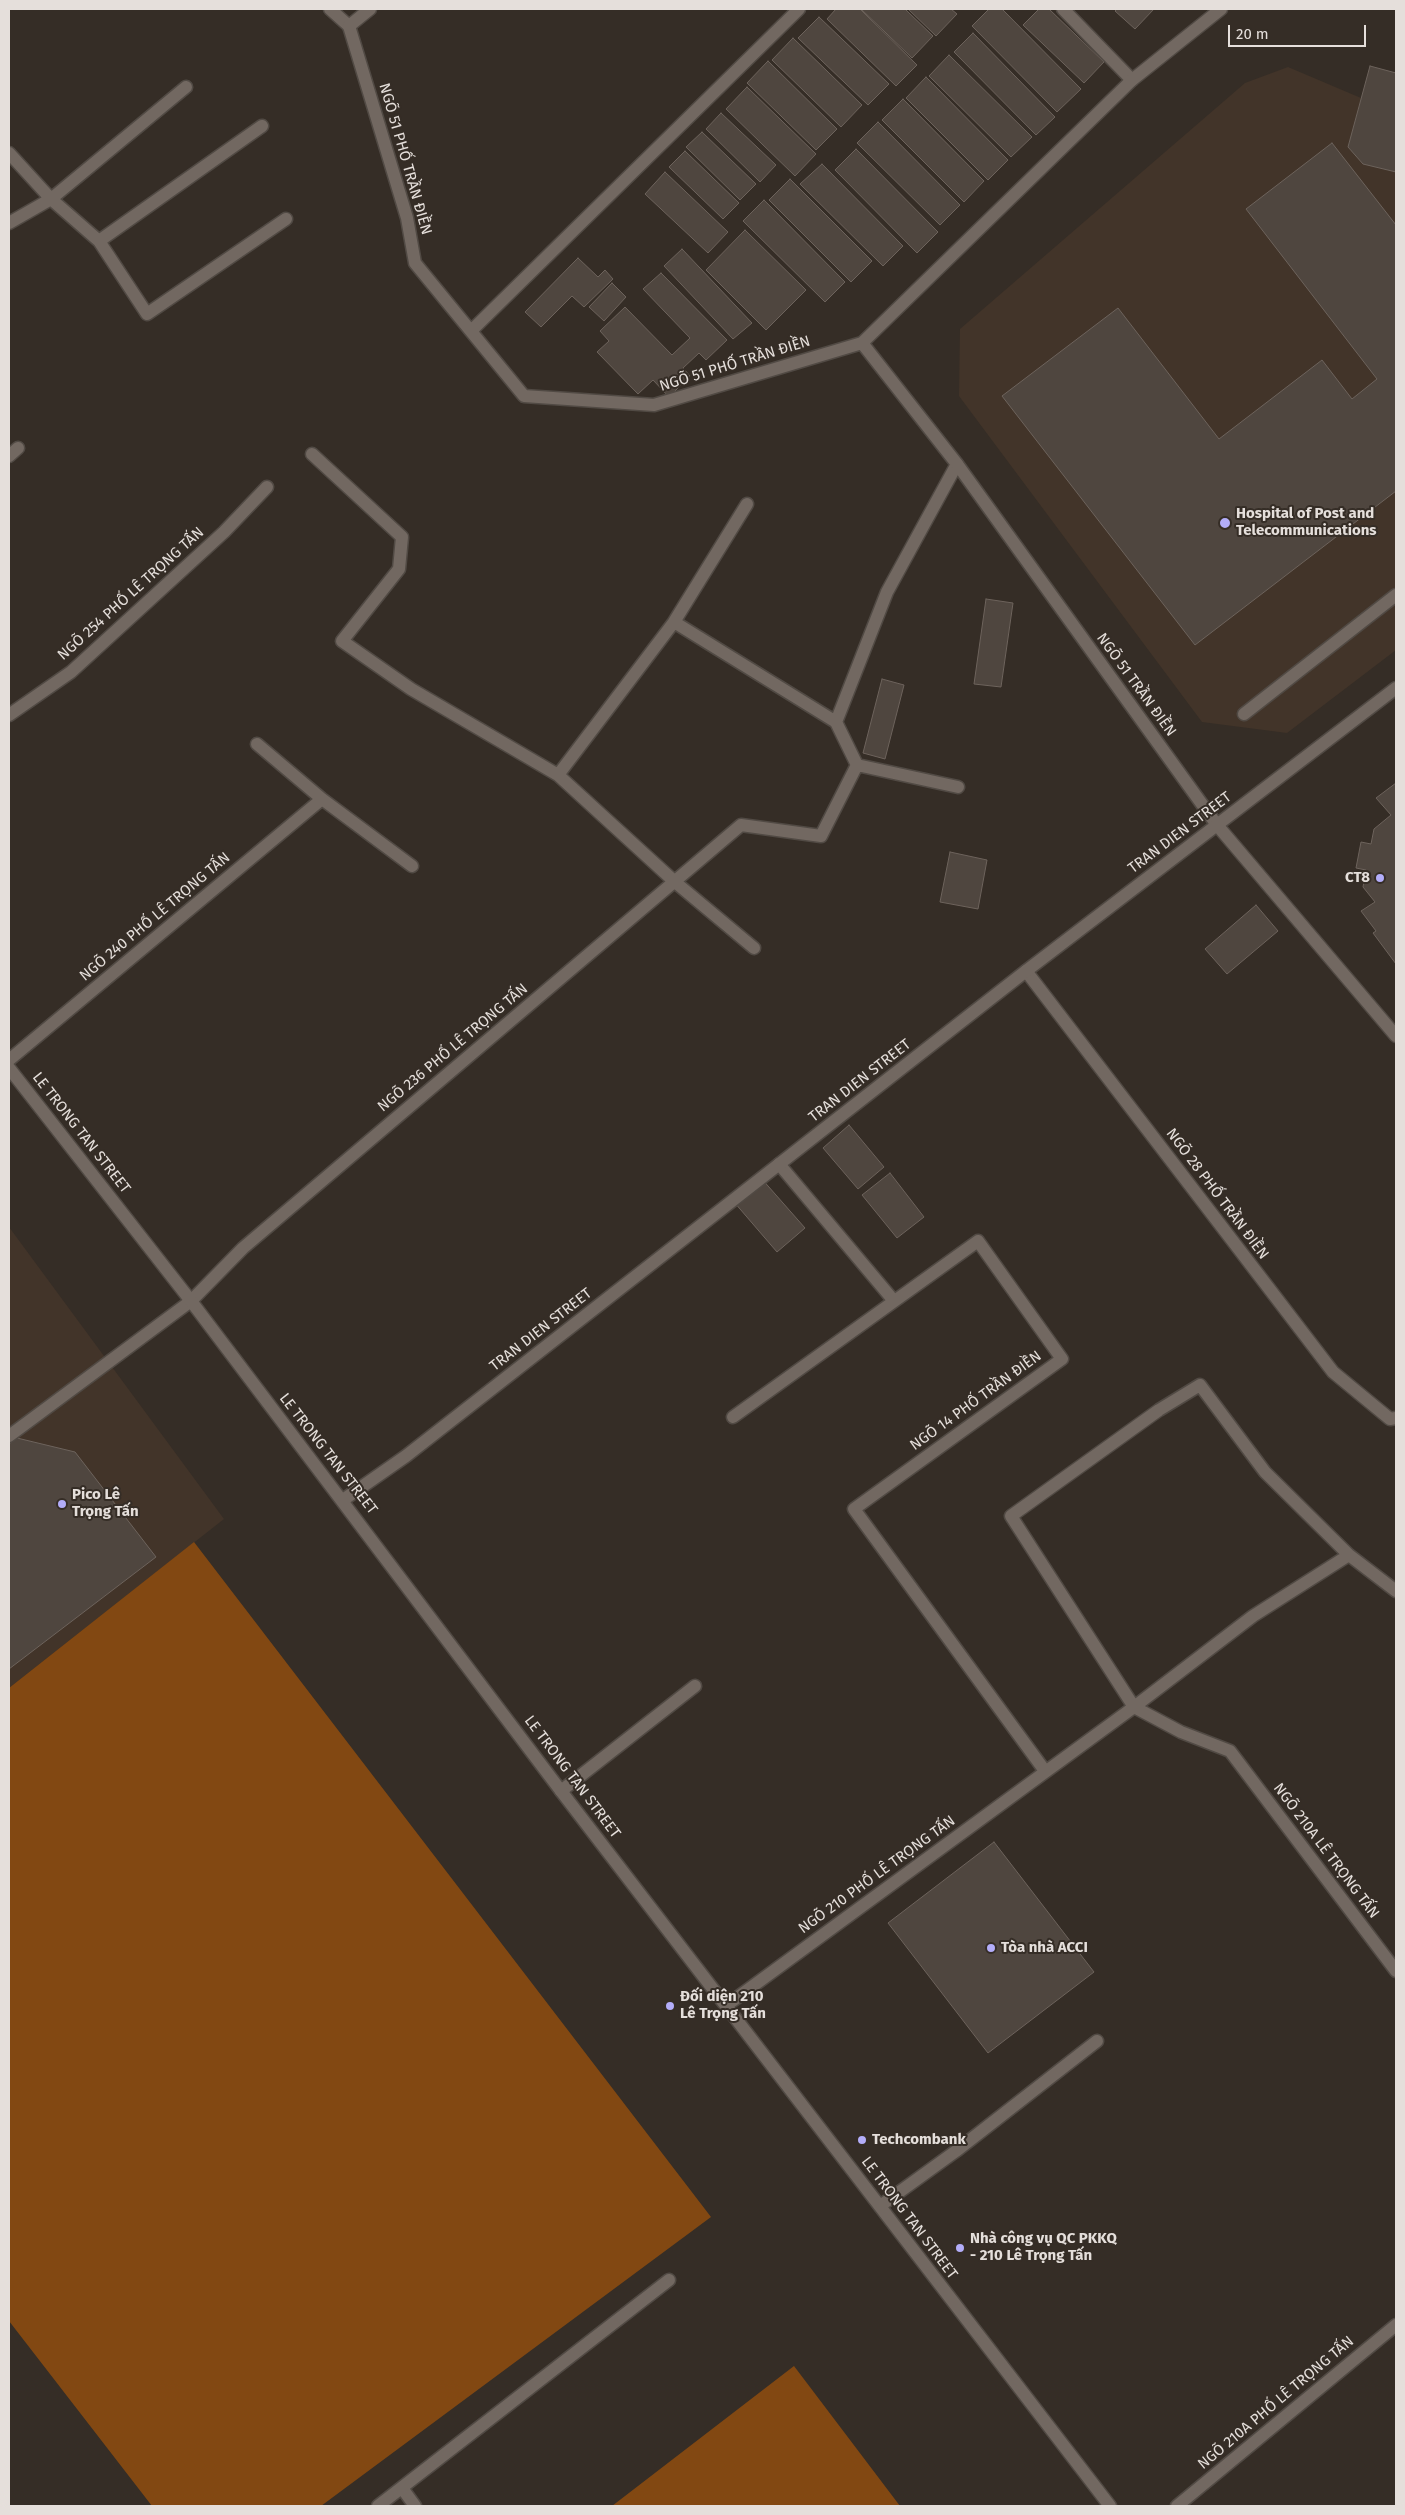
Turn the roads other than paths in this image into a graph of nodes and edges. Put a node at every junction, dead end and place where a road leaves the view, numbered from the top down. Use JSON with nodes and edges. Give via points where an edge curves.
{"nodes":[{"id":1,"x":330,"y":9,"type":"edge"},
{"id":2,"x":370,"y":9,"type":"edge"},
{"id":3,"x":799,"y":9,"type":"edge"},
{"id":4,"x":1063,"y":9,"type":"edge"},
{"id":5,"x":1221,"y":9,"type":"edge"},
{"id":6,"x":350,"y":26,"type":"junction"},
{"id":7,"x":1132,"y":80,"type":"junction"},
{"id":8,"x":186,"y":87,"type":"dead end"},
{"id":9,"x":262,"y":126,"type":"dead end"},
{"id":10,"x":9,"y":153,"type":"edge"},
{"id":11,"x":51,"y":199,"type":"junction"},
{"id":12,"x":286,"y":219,"type":"dead end"},
{"id":13,"x":9,"y":223,"type":"edge"},
{"id":14,"x":99,"y":241,"type":"junction"},
{"id":15,"x":471,"y":331,"type":"junction"},
{"id":16,"x":862,"y":343,"type":"junction"},
{"id":17,"x":312,"y":454,"type":"dead end"},
{"id":18,"x":957,"y":464,"type":"junction"},
{"id":19,"x":267,"y":487,"type":"dead end"},
{"id":20,"x":746,"y":504,"type":"dead end"},
{"id":21,"x":1396,"y":595,"type":"edge"},
{"id":22,"x":674,"y":622,"type":"junction"},
{"id":23,"x":1396,"y":688,"type":"edge"},
{"id":24,"x":1244,"y":714,"type":"dead end"},
{"id":25,"x":9,"y":715,"type":"edge"},
{"id":26,"x":836,"y":722,"type":"junction"},
{"id":27,"x":257,"y":744,"type":"dead end"},
{"id":28,"x":857,"y":765,"type":"junction"},
{"id":29,"x":558,"y":776,"type":"junction"},
{"id":30,"x":958,"y":787,"type":"dead end"},
{"id":31,"x":322,"y":799,"type":"junction"},
{"id":32,"x":1217,"y":825,"type":"junction"},
{"id":33,"x":412,"y":866,"type":"dead end"},
{"id":34,"x":675,"y":882,"type":"junction"},
{"id":35,"x":754,"y":948,"type":"dead end"},
{"id":36,"x":1026,"y":971,"type":"junction"},
{"id":37,"x":1396,"y":1036,"type":"edge"},
{"id":38,"x":9,"y":1060,"type":"edge"},
{"id":39,"x":9,"y":1068,"type":"edge"},
{"id":40,"x":779,"y":1164,"type":"junction"},
{"id":41,"x":191,"y":1301,"type":"junction"},
{"id":42,"x":894,"y":1301,"type":"junction"},
{"id":43,"x":733,"y":1417,"type":"dead end"},
{"id":44,"x":1396,"y":1418,"type":"edge"},
{"id":45,"x":9,"y":1436,"type":"edge"},
{"id":46,"x":343,"y":1500,"type":"junction"},
{"id":47,"x":1349,"y":1556,"type":"junction"},
{"id":48,"x":1396,"y":1591,"type":"edge"},
{"id":49,"x":695,"y":1686,"type":"dead end"},
{"id":50,"x":1134,"y":1707,"type":"junction"},
{"id":51,"x":1046,"y":1771,"type":"junction"},
{"id":52,"x":561,"y":1791,"type":"junction"},
{"id":53,"x":1392,"y":1959,"type":"edge"},
{"id":54,"x":1396,"y":1971,"type":"edge"},
{"id":55,"x":727,"y":2005,"type":"junction"},
{"id":56,"x":1097,"y":2041,"type":"dead end"},
{"id":57,"x":880,"y":2206,"type":"junction"},
{"id":58,"x":668,"y":2280,"type":"dead end"},
{"id":59,"x":1396,"y":2325,"type":"edge"},
{"id":60,"x":402,"y":2488,"type":"junction"},
{"id":61,"x":378,"y":2506,"type":"edge"},
{"id":62,"x":415,"y":2506,"type":"edge"},
{"id":63,"x":1110,"y":2506,"type":"edge"},
{"id":64,"x":1177,"y":2506,"type":"edge"}],
"edges":[{"from":1,"to":6,"type":"street"},
{"from":2,"to":6,"type":"street"},
{"from":3,"to":15,"type":"street"},
{"from":4,"to":7,"type":"street"},
{"from":5,"to":7,"type":"street"},
{"from":6,"to":15,"type":"street","name":"NGÕ 51 PHỐ TRẦN ĐIỀN","via":[[407,218],[415,263]]},
{"from":7,"to":16,"type":"street"},
{"from":8,"to":11,"type":"street"},
{"from":9,"to":14,"type":"street"},
{"from":10,"to":11,"type":"street"},
{"from":11,"to":13,"type":"street"},
{"from":11,"to":14,"type":"street"},
{"from":12,"to":14,"type":"street","via":[[148,314]]},
{"from":15,"to":16,"type":"street","name":"NGÕ 51 PHỐ TRẦN ĐIỀN","via":[[524,396],[654,405]]},
{"from":16,"to":18,"type":"street","name":"NGÕ 51 TRẦN ĐIỀN"},
{"from":17,"to":29,"type":"street","via":[[402,536],[399,569],[342,641],[411,689]]},
{"from":18,"to":26,"type":"street","via":[[887,592]]},
{"from":18,"to":32,"type":"street","name":"NGÕ 51 TRẦN ĐIỀN"},
{"from":19,"to":25,"type":"street","name":"NGÕ 254 PHỐ LÊ TRỌNG TẤN","via":[[224,532],[71,672]]},
{"from":20,"to":22,"type":"street"},
{"from":21,"to":24,"type":"street"},
{"from":22,"to":26,"type":"street"},
{"from":22,"to":29,"type":"street"},
{"from":23,"to":32,"type":"street","name":"TRAN DIEN STREET"},
{"from":26,"to":28,"type":"street"},
{"from":27,"to":31,"type":"street"},
{"from":28,"to":30,"type":"street"},
{"from":28,"to":34,"type":"street","name":"NGÕ 236 PHỐ LÊ TRỌNG TẤN","via":[[821,836],[741,826]]},
{"from":29,"to":34,"type":"street"},
{"from":31,"to":33,"type":"street"},
{"from":31,"to":38,"type":"street","name":"NGÕ 240 PHỐ LÊ TRỌNG TẤN"},
{"from":32,"to":36,"type":"street","name":"TRAN DIEN STREET"},
{"from":32,"to":37,"type":"street","name":"NGÕ 51 TRẦN ĐIỀN"},
{"from":34,"to":35,"type":"street"},
{"from":34,"to":41,"type":"street","name":"NGÕ 236 PHỐ LÊ TRỌNG TẤN","via":[[243,1248]]},
{"from":36,"to":40,"type":"street","name":"TRAN DIEN STREET"},
{"from":36,"to":44,"type":"street","name":"NGÕ 28 PHỐ TRẦN ĐIỀN","via":[[1334,1372],[1390,1419]]},
{"from":39,"to":41,"type":"street","name":"LE TRONG TAN STREET"},
{"from":40,"to":42,"type":"street"},
{"from":40,"to":46,"type":"street","name":"TRAN DIEN STREET","via":[[406,1456]]},
{"from":41,"to":45,"type":"street","name":"NGÕ 236 PHỐ LÊ TRỌNG TẤN"},
{"from":41,"to":46,"type":"street","name":"LE TRONG TAN STREET"},
{"from":42,"to":43,"type":"street","name":"NGÕ 14 PHỐ TRẦN ĐIỀN"},
{"from":42,"to":51,"type":"street","name":"NGÕ 14 PHỐ TRẦN ĐIỀN","via":[[978,1241],[1062,1359],[854,1509]]},
{"from":46,"to":52,"type":"street","name":"LE TRONG TAN STREET"},
{"from":47,"to":48,"type":"street"},
{"from":47,"to":50,"type":"street","name":"NGÕ 210 PHỐ LÊ TRỌNG TẤN","via":[[1253,1616]]},
{"from":47,"to":50,"type":"street","via":[[1265,1472],[1200,1385],[1159,1410],[1011,1516]]},
{"from":49,"to":52,"type":"street"},
{"from":50,"to":51,"type":"street","name":"NGÕ 210 PHỐ LÊ TRỌNG TẤN"},
{"from":50,"to":53,"type":"street","name":"NGÕ 210A LÊ TRỌNG TẤN","via":[[1180,1732],[1230,1751]]},
{"from":51,"to":55,"type":"street","name":"NGÕ 210 PHỐ LÊ TRỌNG TẤN"},
{"from":52,"to":55,"type":"street","name":"LE TRONG TAN STREET"},
{"from":53,"to":54,"type":"street","name":"NGÕ 210A LÊ TRỌNG TẤN"},
{"from":55,"to":57,"type":"street","name":"LE TRONG TAN STREET"},
{"from":56,"to":57,"type":"street"},
{"from":57,"to":63,"type":"street","name":"LE TRONG TAN STREET"},
{"from":58,"to":60,"type":"street"},
{"from":59,"to":64,"type":"street","name":"NGÕ 210A PHỐ LÊ TRỌNG TẤN"},
{"from":60,"to":61,"type":"street"},
{"from":60,"to":62,"type":"street"}]}
